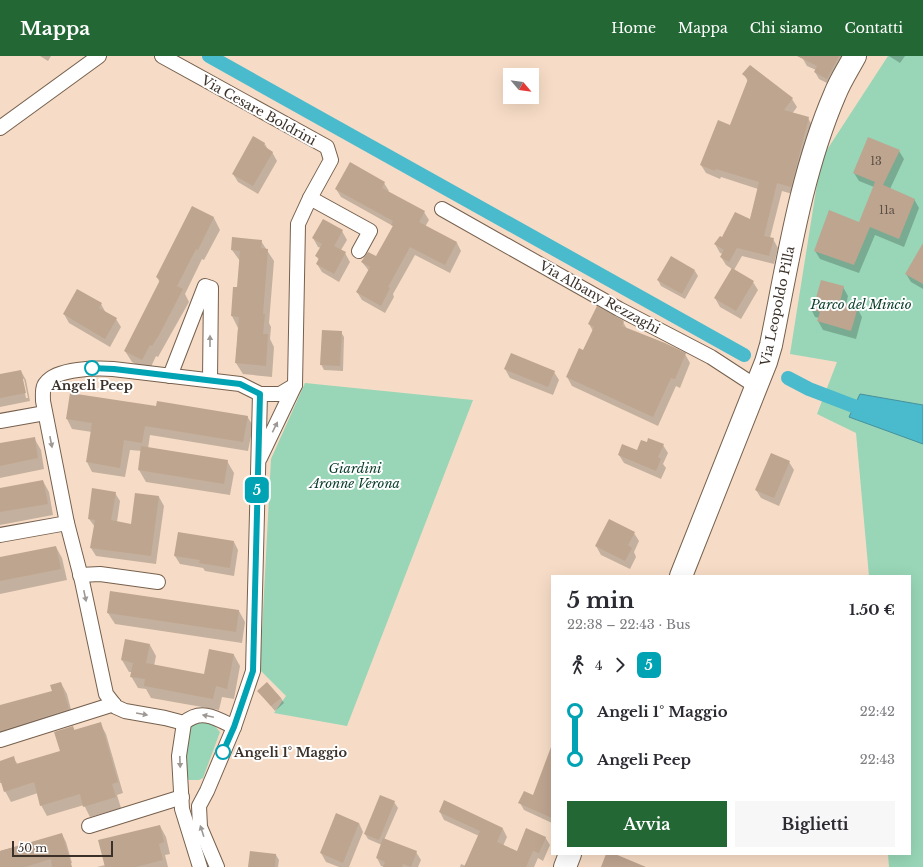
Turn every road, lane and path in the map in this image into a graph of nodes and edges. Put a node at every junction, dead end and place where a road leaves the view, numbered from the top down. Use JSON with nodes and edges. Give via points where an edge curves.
{"nodes":[{"id":1,"x":100,"y":56,"type":"edge"},
{"id":2,"x":162,"y":56,"type":"edge"},
{"id":3,"x":855,"y":56,"type":"edge"},
{"id":4,"x":0,"y":128,"type":"edge"},
{"id":5,"x":310,"y":198,"type":"junction"},
{"id":6,"x":442,"y":209,"type":"dead end"},
{"id":7,"x":359,"y":251,"type":"dead end"},
{"id":8,"x":170,"y":376,"type":"junction"},
{"id":9,"x":210,"y":380,"type":"junction"},
{"id":10,"x":759,"y":383,"type":"junction"},
{"id":11,"x":295,"y":385,"type":"junction"},
{"id":12,"x":260,"y":394,"type":"junction"},
{"id":13,"x":45,"y":413,"type":"junction"},
{"id":14,"x":0,"y":421,"type":"edge"},
{"id":15,"x":258,"y":462,"type":"junction"},
{"id":16,"x":67,"y":523,"type":"junction"},
{"id":17,"x":0,"y":535,"type":"edge"},
{"id":18,"x":681,"y":575,"type":"edge"},
{"id":19,"x":80,"y":576,"type":"junction"},
{"id":20,"x":158,"y":582,"type":"dead end"},
{"id":21,"x":114,"y":704,"type":"junction"},
{"id":22,"x":184,"y":723,"type":"junction"},
{"id":23,"x":234,"y":727,"type":"junction"},
{"id":24,"x":0,"y":740,"type":"edge"},
{"id":25,"x":182,"y":797,"type":"junction"},
{"id":26,"x":89,"y":826,"type":"dead end"},
{"id":27,"x":570,"y":855,"type":"edge"},
{"id":28,"x":200,"y":867,"type":"edge"},
{"id":29,"x":217,"y":867,"type":"edge"},
{"id":30,"x":565,"y":867,"type":"edge"}],
"edges":[{"from":1,"to":4,"type":"street"},
{"from":2,"to":5,"type":"street","name":"Via Cesare Boldrini","via":[[327,147],[331,160]]},
{"from":3,"to":10,"type":"main road","name":"Via Leopoldo Pilla","via":[[835,93],[814,152],[795,226],[771,345]]},
{"from":5,"to":7,"type":"street","via":[[370,231]]},
{"from":5,"to":11,"type":"street","name":"Via Cesare Boldrini","via":[[298,224]]},
{"from":6,"to":10,"type":"street","name":"Via Albany Rezzaghi","via":[[619,309]]},
{"from":8,"to":9,"type":"street"},
{"from":9,"to":8,"type":"street","one_way":true,"via":[[210,288],[205,286]]},
{"from":8,"to":13,"type":"street","via":[[103,368],[75,370],[51,378],[46,383],[43,391]]},
{"from":9,"to":12,"type":"street","via":[[240,384]]},
{"from":10,"to":18,"type":"main road","name":"Via Leopoldo Pilla"},
{"from":11,"to":12,"type":"street","via":[[280,394]]},
{"from":15,"to":11,"type":"street","one_way":true},
{"from":12,"to":15,"type":"street"},
{"from":13,"to":14,"type":"street"},
{"from":13,"to":16,"type":"street","one_way":true},
{"from":15,"to":23,"type":"street","via":[[253,671]]},
{"from":16,"to":17,"type":"street"},
{"from":16,"to":19,"type":"street"},
{"from":19,"to":20,"type":"street","via":[[100,574]]},
{"from":19,"to":21,"type":"street","one_way":true,"via":[[106,694]]},
{"from":21,"to":22,"type":"street","one_way":true,"via":[[125,711]]},
{"from":21,"to":24,"type":"street"},
{"from":23,"to":22,"type":"street","one_way":true,"via":[[217,718],[201,715],[190,717]]},
{"from":22,"to":25,"type":"street","one_way":true,"via":[[179,756]]},
{"from":29,"to":23,"type":"street","one_way":true,"via":[[200,827],[199,806]]},
{"from":25,"to":26,"type":"street"},
{"from":25,"to":28,"type":"street","via":[[182,809]]},
{"from":27,"to":30,"type":"main road"}]}
